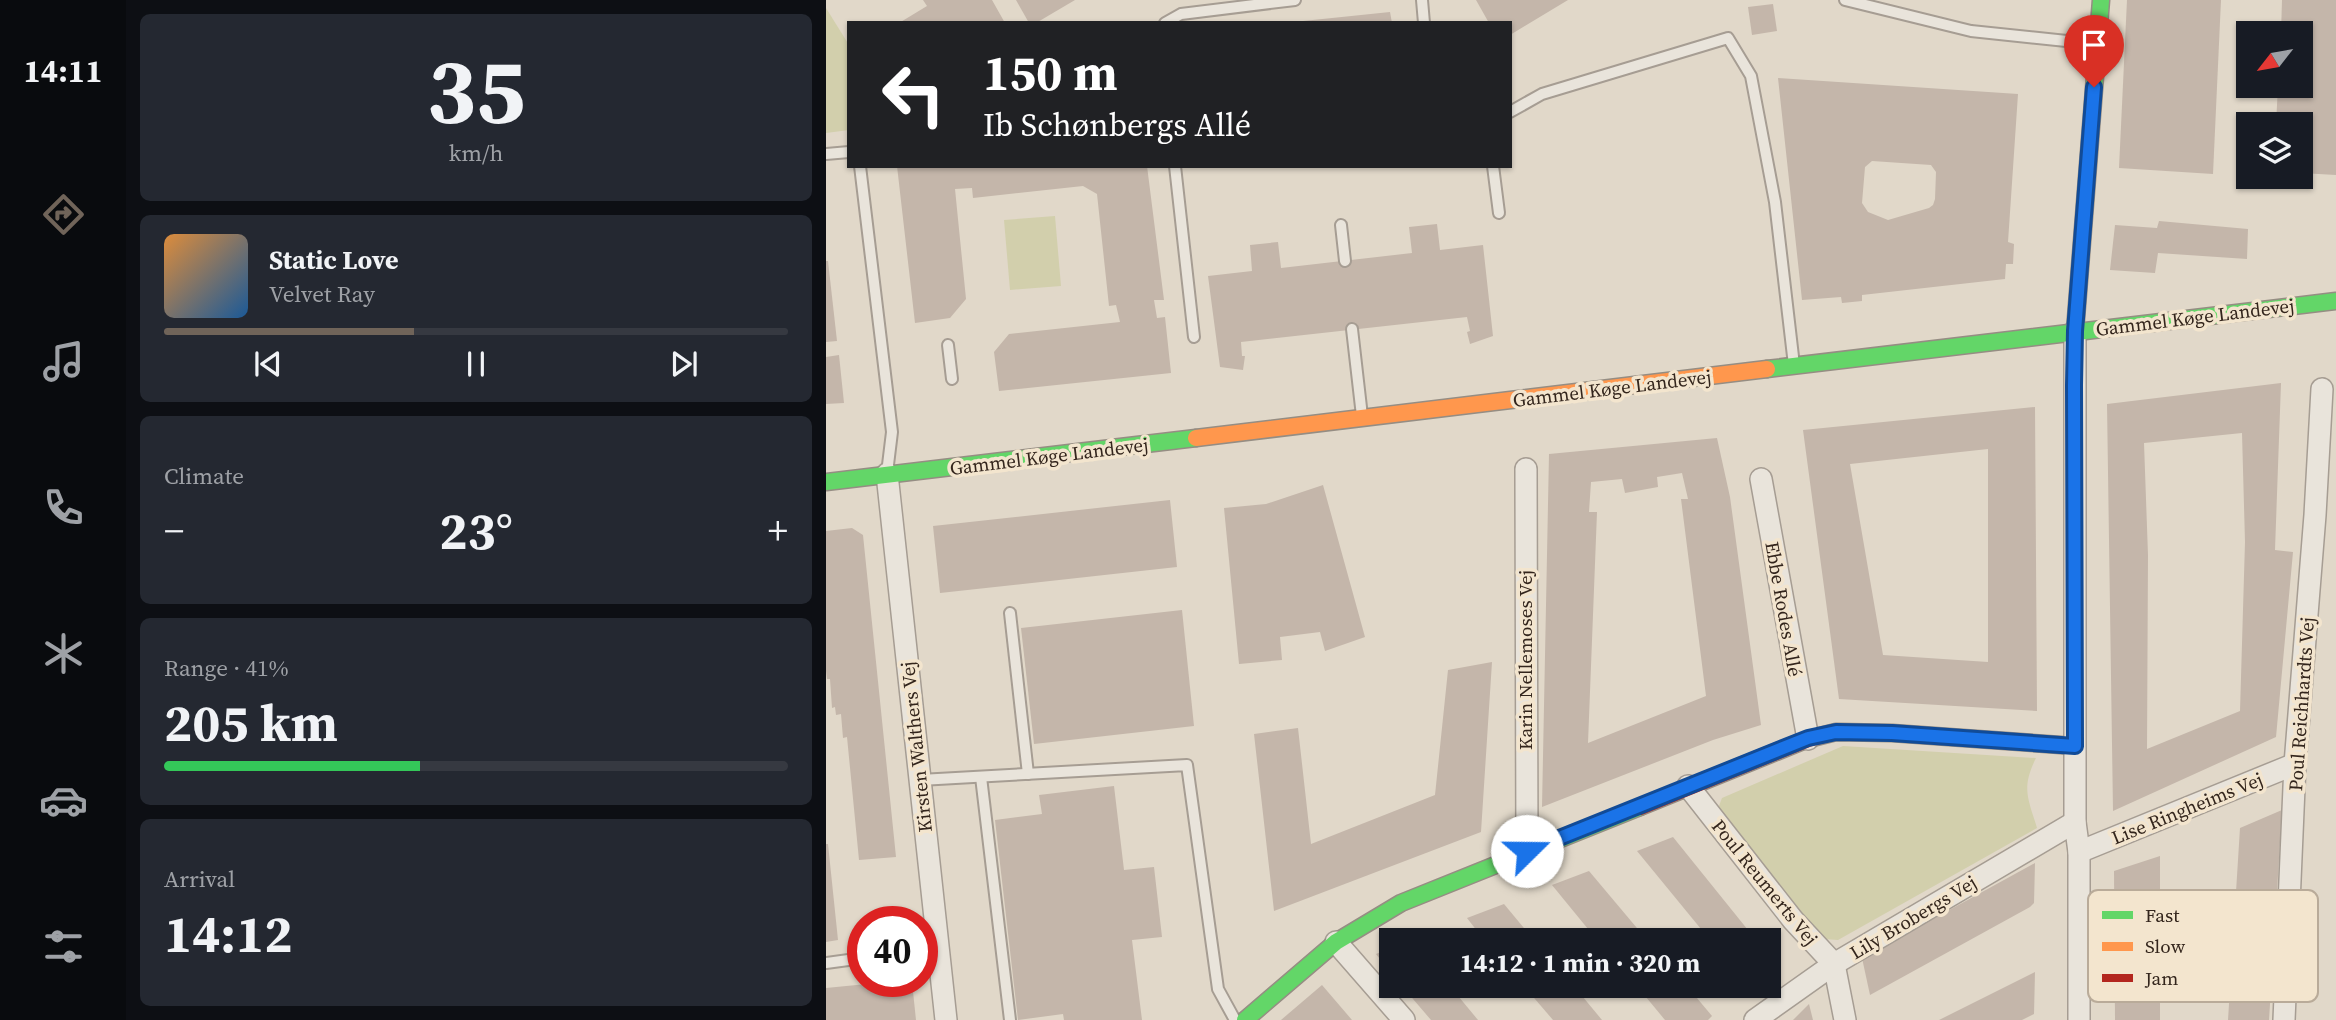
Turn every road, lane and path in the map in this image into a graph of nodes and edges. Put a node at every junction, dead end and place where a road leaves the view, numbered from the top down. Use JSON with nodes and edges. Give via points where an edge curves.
{"nodes":[{"id":1,"x":1295,"y":0,"type":"edge"},
{"id":2,"x":1422,"y":0,"type":"edge"},
{"id":3,"x":1845,"y":0,"type":"edge"},
{"id":4,"x":2101,"y":0,"type":"edge"},
{"id":5,"x":1169,"y":21,"type":"edge"},
{"id":6,"x":1424,"y":21,"type":"edge"},
{"id":7,"x":2098,"y":44,"type":"junction"},
{"id":8,"x":1512,"y":111,"type":"edge"},
{"id":9,"x":847,"y":152,"type":"edge"},
{"id":10,"x":826,"y":154,"type":"edge"},
{"id":11,"x":860,"y":168,"type":"edge"},
{"id":12,"x":1175,"y":168,"type":"edge"},
{"id":13,"x":1493,"y":168,"type":"edge"},
{"id":14,"x":1499,"y":213,"type":"dead end"},
{"id":15,"x":1341,"y":225,"type":"dead end"},
{"id":16,"x":1345,"y":261,"type":"dead end"},
{"id":17,"x":2336,"y":301,"type":"edge"},
{"id":18,"x":1352,"y":329,"type":"dead end"},
{"id":19,"x":2075,"y":331,"type":"junction"},
{"id":20,"x":1194,"y":337,"type":"dead end"},
{"id":21,"x":948,"y":345,"type":"dead end"},
{"id":22,"x":1794,"y":366,"type":"junction"},
{"id":23,"x":952,"y":379,"type":"dead end"},
{"id":24,"x":2322,"y":389,"type":"dead end"},
{"id":25,"x":1363,"y":419,"type":"junction"},
{"id":26,"x":1525,"y":469,"type":"dead end"},
{"id":27,"x":887,"y":474,"type":"junction"},
{"id":28,"x":1761,"y":479,"type":"dead end"},
{"id":29,"x":826,"y":482,"type":"edge"},
{"id":30,"x":1010,"y":613,"type":"dead end"},
{"id":31,"x":1808,"y":738,"type":"junction"},
{"id":32,"x":2075,"y":746,"type":"junction"},
{"id":33,"x":2295,"y":764,"type":"junction"},
{"id":34,"x":1028,"y":774,"type":"junction"},
{"id":35,"x":981,"y":777,"type":"junction"},
{"id":36,"x":920,"y":780,"type":"junction"},
{"id":37,"x":1688,"y":786,"type":"junction"},
{"id":38,"x":2075,"y":822,"type":"junction"},
{"id":39,"x":1527,"y":851,"type":"junction"},
{"id":40,"x":2079,"y":852,"type":"junction"},
{"id":41,"x":2290,"y":890,"type":"edge"},
{"id":42,"x":1336,"y":942,"type":"junction"},
{"id":43,"x":847,"y":960,"type":"edge"},
{"id":44,"x":826,"y":963,"type":"edge"},
{"id":45,"x":1834,"y":964,"type":"junction"},
{"id":46,"x":2285,"y":1002,"type":"edge"},
{"id":47,"x":946,"y":1020,"type":"edge"},
{"id":48,"x":1010,"y":1020,"type":"edge"},
{"id":49,"x":1235,"y":1020,"type":"edge"},
{"id":50,"x":1245,"y":1020,"type":"edge"},
{"id":51,"x":1404,"y":1020,"type":"edge"},
{"id":52,"x":1755,"y":1020,"type":"edge"},
{"id":53,"x":1845,"y":1020,"type":"edge"},
{"id":54,"x":2079,"y":1020,"type":"edge"},
{"id":55,"x":2284,"y":1020,"type":"edge"}],
"edges":[{"from":1,"to":5,"type":"lane","via":[[1181,14]]},
{"from":2,"to":6,"type":"lane"},
{"from":3,"to":7,"type":"lane","via":[[1971,31]]},
{"from":4,"to":7,"type":"street"},
{"from":7,"to":19,"type":"street"},
{"from":8,"to":22,"type":"lane","via":[[1542,94],[1728,38],[1751,76],[1775,202]]},
{"from":9,"to":10,"type":"lane"},
{"from":11,"to":27,"type":"lane","via":[[892,432]]},
{"from":12,"to":20,"type":"lane"},
{"from":13,"to":14,"type":"lane"},
{"from":15,"to":16,"type":"lane"},
{"from":17,"to":19,"type":"street","name":"Gammel Køge Landevej"},
{"from":18,"to":25,"type":"lane"},
{"from":19,"to":22,"type":"street","name":"Gammel Køge Landevej"},
{"from":19,"to":32,"type":"street"},
{"from":21,"to":23,"type":"lane"},
{"from":22,"to":25,"type":"street","name":"Gammel Køge Landevej"},
{"from":24,"to":33,"type":"street","name":"Poul Reichhardts Vej"},
{"from":25,"to":27,"type":"street","name":"Gammel Køge Landevej"},
{"from":26,"to":39,"type":"street","name":"Karin Nellemoses Vej"},
{"from":27,"to":29,"type":"street","name":"Gammel Køge Landevej"},
{"from":27,"to":36,"type":"street","name":"Kirsten Walthers Vej"},
{"from":28,"to":31,"type":"street","name":"Ebbe Rodes Allé"},
{"from":30,"to":34,"type":"lane"},
{"from":31,"to":32,"type":"street","via":[[1836,732],[1892,733]]},
{"from":31,"to":37,"type":"street"},
{"from":32,"to":38,"type":"street"},
{"from":33,"to":40,"type":"street","name":"Lise Ringheims Vej"},
{"from":33,"to":41,"type":"street","name":"Poul Reichhardts Vej"},
{"from":34,"to":35,"type":"lane"},
{"from":34,"to":49,"type":"lane","via":[[1187,765],[1218,989]]},
{"from":35,"to":36,"type":"lane"},
{"from":35,"to":48,"type":"lane"},
{"from":36,"to":47,"type":"street","name":"Kirsten Walthers Vej"},
{"from":37,"to":39,"type":"street"},
{"from":37,"to":45,"type":"street","name":"Poul Reumerts Vej","via":[[1793,920]]},
{"from":38,"to":40,"type":"street"},
{"from":38,"to":45,"type":"street","name":"Lily Brobergs Vej"},
{"from":39,"to":42,"type":"street","via":[[1401,903]]},
{"from":40,"to":54,"type":"street"},
{"from":42,"to":50,"type":"street"},
{"from":42,"to":51,"type":"street"},
{"from":43,"to":44,"type":"lane"},
{"from":45,"to":52,"type":"street","name":"Lily Brobergs Vej"},
{"from":45,"to":53,"type":"street"},
{"from":46,"to":55,"type":"street","name":"Poul Reichhardts Vej"}]}
